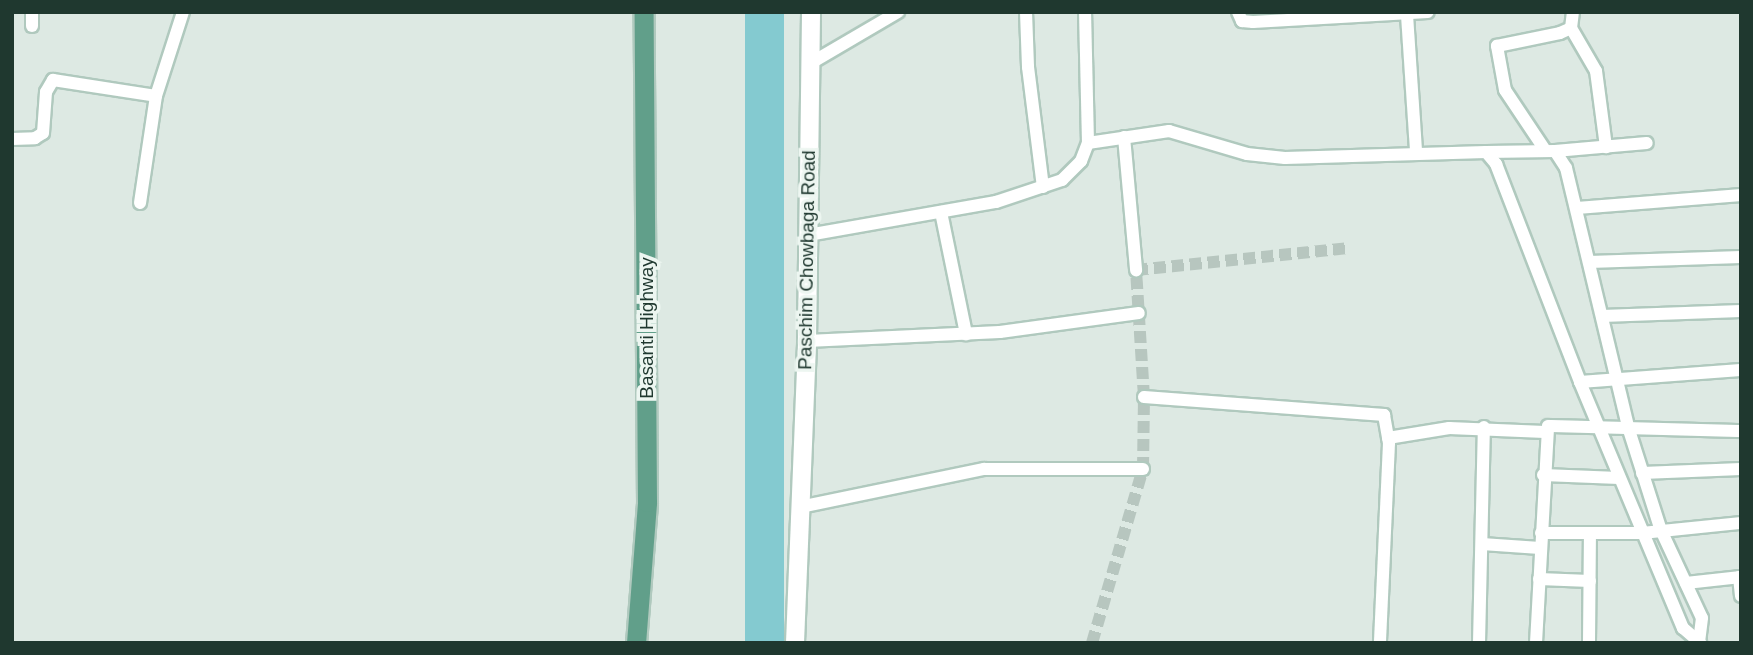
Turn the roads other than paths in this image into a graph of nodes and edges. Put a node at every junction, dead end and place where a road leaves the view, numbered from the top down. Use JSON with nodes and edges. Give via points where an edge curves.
{"nodes":[{"id":1,"x":32,"y":12,"type":"edge"},
{"id":2,"x":183,"y":12,"type":"edge"},
{"id":3,"x":644,"y":12,"type":"edge"},
{"id":4,"x":811,"y":12,"type":"edge"},
{"id":5,"x":898,"y":12,"type":"edge"},
{"id":6,"x":1026,"y":12,"type":"edge"},
{"id":7,"x":1085,"y":12,"type":"edge"},
{"id":8,"x":1238,"y":12,"type":"edge"},
{"id":9,"x":1573,"y":12,"type":"edge"},
{"id":10,"x":1417,"y":13,"type":"edge"},
{"id":11,"x":1296,"y":16,"type":"edge"},
{"id":12,"x":32,"y":26,"type":"dead end"},
{"id":13,"x":1572,"y":28,"type":"junction"},
{"id":14,"x":811,"y":63,"type":"junction"},
{"id":15,"x":156,"y":96,"type":"junction"},
{"id":16,"x":1124,"y":137,"type":"junction"},
{"id":17,"x":12,"y":139,"type":"edge"},
{"id":18,"x":1088,"y":143,"type":"junction"},
{"id":19,"x":1647,"y":143,"type":"dead end"},
{"id":20,"x":1606,"y":147,"type":"junction"},
{"id":21,"x":1550,"y":150,"type":"junction"},
{"id":22,"x":1416,"y":152,"type":"junction"},
{"id":23,"x":1486,"y":152,"type":"junction"},
{"id":24,"x":1044,"y":187,"type":"junction"},
{"id":25,"x":1741,"y":195,"type":"edge"},
{"id":26,"x":140,"y":203,"type":"dead end"},
{"id":27,"x":1577,"y":208,"type":"junction"},
{"id":28,"x":941,"y":212,"type":"junction"},
{"id":29,"x":808,"y":235,"type":"junction"},
{"id":30,"x":1741,"y":257,"type":"edge"},
{"id":31,"x":1589,"y":262,"type":"junction"},
{"id":32,"x":1136,"y":270,"type":"dead end"},
{"id":33,"x":1741,"y":311,"type":"edge"},
{"id":34,"x":1139,"y":313,"type":"dead end"},
{"id":35,"x":1602,"y":316,"type":"junction"},
{"id":36,"x":966,"y":334,"type":"junction"},
{"id":37,"x":807,"y":341,"type":"junction"},
{"id":38,"x":1741,"y":370,"type":"edge"},
{"id":39,"x":1616,"y":378,"type":"junction"},
{"id":40,"x":1580,"y":382,"type":"junction"},
{"id":41,"x":1144,"y":397,"type":"dead end"},
{"id":42,"x":1484,"y":427,"type":"junction"},
{"id":43,"x":1599,"y":429,"type":"junction"},
{"id":44,"x":1629,"y":430,"type":"junction"},
{"id":45,"x":1741,"y":431,"type":"edge"},
{"id":46,"x":1545,"y":432,"type":"junction"},
{"id":47,"x":1388,"y":438,"type":"junction"},
{"id":48,"x":1143,"y":469,"type":"dead end"},
{"id":49,"x":1741,"y":469,"type":"edge"},
{"id":50,"x":1642,"y":473,"type":"junction"},
{"id":51,"x":1543,"y":475,"type":"junction"},
{"id":52,"x":1619,"y":478,"type":"junction"},
{"id":53,"x":800,"y":507,"type":"junction"},
{"id":54,"x":1741,"y":523,"type":"edge"},
{"id":55,"x":1660,"y":528,"type":"junction"},
{"id":56,"x":1541,"y":533,"type":"junction"},
{"id":57,"x":1590,"y":533,"type":"junction"},
{"id":58,"x":1642,"y":533,"type":"junction"},
{"id":59,"x":1482,"y":544,"type":"junction"},
{"id":60,"x":1540,"y":548,"type":"junction"},
{"id":61,"x":1740,"y":577,"type":"edge"},
{"id":62,"x":1539,"y":579,"type":"junction"},
{"id":63,"x":1590,"y":581,"type":"junction"},
{"id":64,"x":1686,"y":583,"type":"junction"},
{"id":65,"x":1741,"y":596,"type":"edge"},
{"id":66,"x":1700,"y":642,"type":"edge"},
{"id":67,"x":636,"y":643,"type":"edge"},
{"id":68,"x":795,"y":643,"type":"edge"},
{"id":69,"x":1380,"y":643,"type":"edge"},
{"id":70,"x":1479,"y":643,"type":"edge"},
{"id":71,"x":1536,"y":643,"type":"edge"},
{"id":72,"x":1589,"y":643,"type":"edge"}],
"edges":[{"from":1,"to":12,"type":"street"},
{"from":2,"to":15,"type":"street"},
{"from":3,"to":67,"type":"main road","name":"Basanti Highway","via":[[647,490]]},
{"from":4,"to":14,"type":"street","name":"Paschim Chowbaga Road"},
{"from":5,"to":14,"type":"street"},
{"from":6,"to":24,"type":"street","via":[[1028,67]]},
{"from":7,"to":18,"type":"street"},
{"from":8,"to":11,"type":"street","via":[[1242,21]]},
{"from":9,"to":13,"type":"street"},
{"from":10,"to":11,"type":"street"},
{"from":10,"to":22,"type":"street"},
{"from":13,"to":20,"type":"street","via":[[1596,71]]},
{"from":13,"to":21,"type":"street","via":[[1497,46],[1505,90]]},
{"from":14,"to":29,"type":"street","name":"Paschim Chowbaga Road"},
{"from":15,"to":17,"type":"street","via":[[53,80],[46,92],[43,133]]},
{"from":15,"to":26,"type":"street"},
{"from":16,"to":18,"type":"street"},
{"from":16,"to":22,"type":"street","via":[[1169,131],[1247,154],[1285,158]]},
{"from":16,"to":32,"type":"street"},
{"from":18,"to":24,"type":"street","via":[[1070,173]]},
{"from":19,"to":20,"type":"street"},
{"from":20,"to":21,"type":"street"},
{"from":21,"to":23,"type":"street"},
{"from":21,"to":27,"type":"street","via":[[1566,168]]},
{"from":22,"to":23,"type":"street"},
{"from":23,"to":40,"type":"street","via":[[1496,164]]},
{"from":24,"to":28,"type":"street"},
{"from":25,"to":27,"type":"street"},
{"from":27,"to":31,"type":"street"},
{"from":28,"to":29,"type":"street"},
{"from":28,"to":36,"type":"street"},
{"from":29,"to":37,"type":"street","name":"Paschim Chowbaga Road"},
{"from":30,"to":31,"type":"street"},
{"from":31,"to":35,"type":"street"},
{"from":33,"to":35,"type":"street"},
{"from":34,"to":36,"type":"street"},
{"from":35,"to":39,"type":"street"},
{"from":36,"to":37,"type":"street"},
{"from":37,"to":53,"type":"street","name":"Paschim Chowbaga Road"},
{"from":38,"to":39,"type":"street"},
{"from":39,"to":40,"type":"street"},
{"from":39,"to":44,"type":"street"},
{"from":40,"to":43,"type":"street"},
{"from":41,"to":47,"type":"street","via":[[1373,411],[1384,415]]},
{"from":42,"to":46,"type":"street"},
{"from":42,"to":47,"type":"street"},
{"from":42,"to":59,"type":"street"},
{"from":43,"to":44,"type":"street"},
{"from":43,"to":46,"type":"street","via":[[1558,425],[1548,426]]},
{"from":43,"to":52,"type":"street"},
{"from":44,"to":45,"type":"street"},
{"from":44,"to":50,"type":"street"},
{"from":46,"to":51,"type":"street"},
{"from":47,"to":69,"type":"street"},
{"from":48,"to":53,"type":"street","via":[[984,468]]},
{"from":49,"to":50,"type":"street"},
{"from":50,"to":55,"type":"street"},
{"from":51,"to":52,"type":"street"},
{"from":51,"to":56,"type":"street"},
{"from":52,"to":58,"type":"street"},
{"from":53,"to":68,"type":"street","name":"Paschim Chowbaga Road"},
{"from":54,"to":55,"type":"street"},
{"from":55,"to":58,"type":"street"},
{"from":55,"to":64,"type":"street"},
{"from":56,"to":57,"type":"street"},
{"from":56,"to":60,"type":"street"},
{"from":57,"to":58,"type":"street"},
{"from":57,"to":63,"type":"street"},
{"from":58,"to":66,"type":"street","via":[[1683,628]]},
{"from":59,"to":60,"type":"street"},
{"from":59,"to":70,"type":"street"},
{"from":60,"to":62,"type":"street"},
{"from":61,"to":64,"type":"street"},
{"from":61,"to":65,"type":"street"},
{"from":62,"to":63,"type":"street"},
{"from":62,"to":71,"type":"street"},
{"from":63,"to":72,"type":"street"},
{"from":64,"to":66,"type":"street","via":[[1702,618]]}]}
